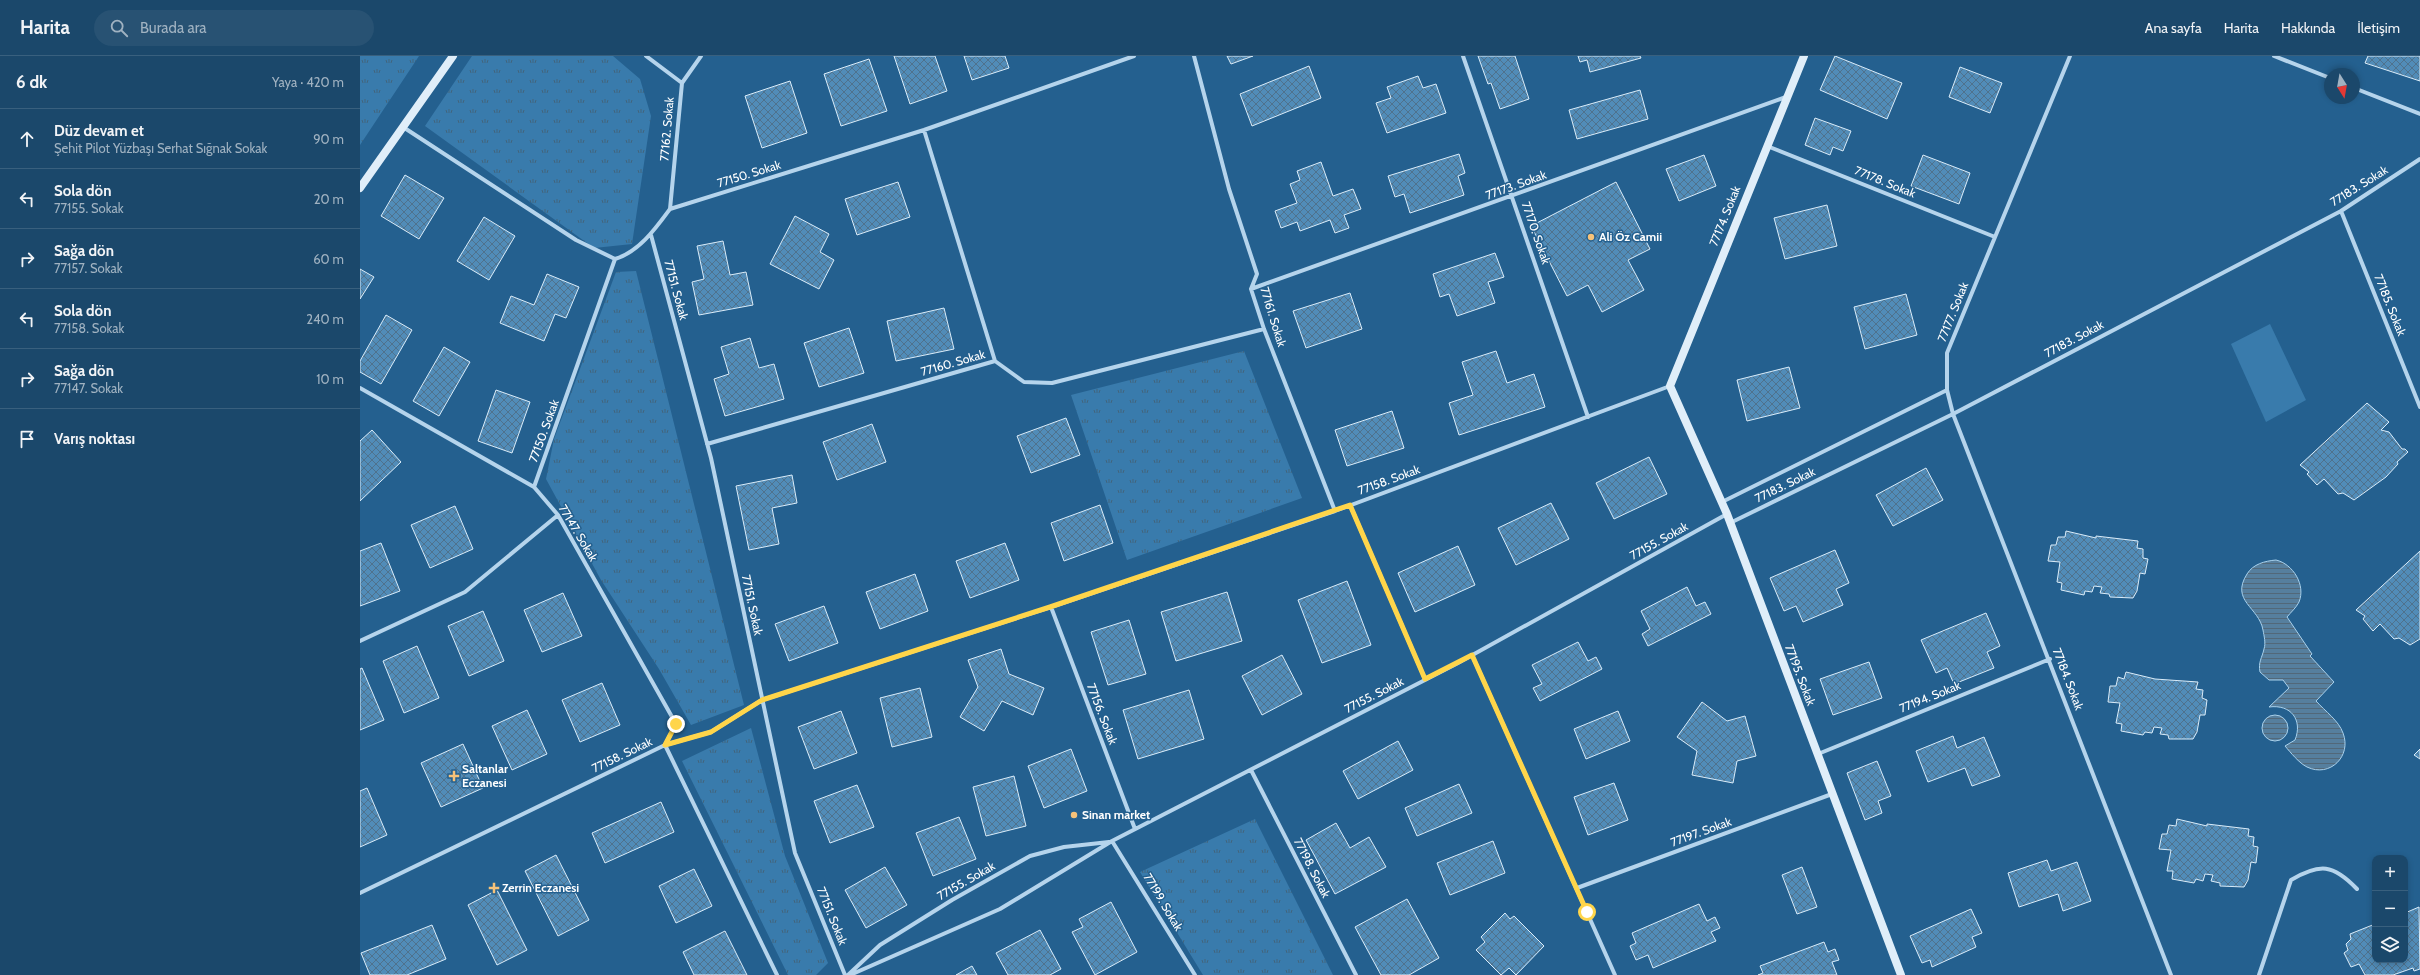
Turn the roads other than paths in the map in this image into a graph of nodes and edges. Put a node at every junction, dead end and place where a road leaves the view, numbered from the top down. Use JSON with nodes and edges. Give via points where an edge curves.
{"nodes":[{"id":1,"x":453,"y":56,"type":"edge"},
{"id":2,"x":646,"y":56,"type":"edge"},
{"id":3,"x":701,"y":56,"type":"edge"},
{"id":4,"x":1134,"y":56,"type":"edge"},
{"id":5,"x":1194,"y":56,"type":"edge"},
{"id":6,"x":1463,"y":56,"type":"edge"},
{"id":7,"x":1804,"y":56,"type":"edge"},
{"id":8,"x":2070,"y":56,"type":"edge"},
{"id":9,"x":2274,"y":56,"type":"edge"},
{"id":10,"x":2324,"y":76,"type":"edge"},
{"id":11,"x":682,"y":83,"type":"junction"},
{"id":12,"x":2360,"y":90,"type":"edge"},
{"id":13,"x":1786,"y":97,"type":"junction"},
{"id":14,"x":2420,"y":114,"type":"edge"},
{"id":15,"x":402,"y":127,"type":"junction"},
{"id":16,"x":924,"y":130,"type":"junction"},
{"id":17,"x":1767,"y":146,"type":"junction"},
{"id":18,"x":2420,"y":159,"type":"edge"},
{"id":19,"x":360,"y":188,"type":"edge"},
{"id":20,"x":1513,"y":197,"type":"junction"},
{"id":21,"x":670,"y":209,"type":"junction"},
{"id":22,"x":2341,"y":211,"type":"junction"},
{"id":23,"x":651,"y":235,"type":"junction"},
{"id":24,"x":1995,"y":237,"type":"junction"},
{"id":25,"x":615,"y":259,"type":"junction"},
{"id":26,"x":1251,"y":289,"type":"junction"},
{"id":27,"x":1264,"y":329,"type":"junction"},
{"id":28,"x":995,"y":361,"type":"junction"},
{"id":29,"x":1670,"y":386,"type":"junction"},
{"id":30,"x":360,"y":388,"type":"edge"},
{"id":31,"x":1947,"y":390,"type":"junction"},
{"id":32,"x":2420,"y":407,"type":"edge"},
{"id":33,"x":1953,"y":414,"type":"junction"},
{"id":34,"x":1588,"y":417,"type":"junction"},
{"id":35,"x":707,"y":444,"type":"junction"},
{"id":36,"x":534,"y":487,"type":"junction"},
{"id":37,"x":1722,"y":502,"type":"junction"},
{"id":38,"x":1350,"y":505,"type":"junction"},
{"id":39,"x":1335,"y":511,"type":"junction"},
{"id":40,"x":1727,"y":514,"type":"junction"},
{"id":41,"x":558,"y":515,"type":"junction"},
{"id":42,"x":1730,"y":523,"type":"junction"},
{"id":43,"x":1050,"y":607,"type":"junction"},
{"id":44,"x":360,"y":641,"type":"edge"},
{"id":45,"x":1472,"y":655,"type":"junction"},
{"id":46,"x":2050,"y":659,"type":"junction"},
{"id":47,"x":1425,"y":679,"type":"junction"},
{"id":48,"x":762,"y":700,"type":"junction"},
{"id":49,"x":665,"y":745,"type":"junction"},
{"id":50,"x":1817,"y":754,"type":"junction"},
{"id":51,"x":1251,"y":770,"type":"junction"},
{"id":52,"x":1832,"y":794,"type":"junction"},
{"id":53,"x":1135,"y":829,"type":"junction"},
{"id":54,"x":1112,"y":841,"type":"junction"},
{"id":55,"x":1577,"y":888,"type":"junction"},
{"id":56,"x":2357,"y":889,"type":"dead end"},
{"id":57,"x":360,"y":893,"type":"edge"},
{"id":58,"x":777,"y":975,"type":"edge"},
{"id":59,"x":845,"y":975,"type":"edge"},
{"id":60,"x":849,"y":975,"type":"edge"},
{"id":61,"x":1195,"y":975,"type":"edge"},
{"id":62,"x":1356,"y":975,"type":"edge"},
{"id":63,"x":1615,"y":975,"type":"edge"},
{"id":64,"x":1901,"y":975,"type":"edge"},
{"id":65,"x":2171,"y":975,"type":"edge"},
{"id":66,"x":2259,"y":975,"type":"edge"}],
"edges":[{"from":1,"to":15,"type":"main road"},
{"from":2,"to":11,"type":"street"},
{"from":3,"to":11,"type":"street","name":"77162. Sokak"},
{"from":4,"to":16,"type":"street","name":"77150. Sokak"},
{"from":5,"to":26,"type":"street","name":"77161. Sokak","via":[[1229,189],[1257,274]]},
{"from":6,"to":20,"type":"street","name":"77170. Sokak"},
{"from":7,"to":13,"type":"main road","name":"77174. Sokak"},
{"from":8,"to":24,"type":"street","name":"77177. Sokak"},
{"from":9,"to":10,"type":"street"},
{"from":11,"to":21,"type":"street","name":"77162. Sokak"},
{"from":12,"to":14,"type":"street"},
{"from":13,"to":17,"type":"main road","name":"77174. Sokak"},
{"from":13,"to":20,"type":"street","name":"77173. Sokak"},
{"from":15,"to":19,"type":"main road"},
{"from":15,"to":25,"type":"street","via":[[576,240]]},
{"from":16,"to":21,"type":"street","name":"77150. Sokak"},
{"from":16,"to":28,"type":"street","name":"77160. Sokak"},
{"from":17,"to":24,"type":"street","name":"77178. Sokak"},
{"from":17,"to":29,"type":"main road","name":"77174. Sokak"},
{"from":18,"to":22,"type":"street","name":"77183. Sokak"},
{"from":20,"to":26,"type":"street","name":"77173. Sokak"},
{"from":20,"to":34,"type":"street","name":"77170. Sokak"},
{"from":21,"to":23,"type":"street"},
{"from":22,"to":32,"type":"street","name":"77185. Sokak"},
{"from":22,"to":33,"type":"street","name":"77183. Sokak"},
{"from":23,"to":25,"type":"street","via":[[623,257]]},
{"from":23,"to":35,"type":"street","name":"77151. Sokak"},
{"from":24,"to":31,"type":"street","name":"77177. Sokak","via":[[1947,353]]},
{"from":25,"to":36,"type":"street","name":"77150. Sokak"},
{"from":26,"to":27,"type":"street","name":"77161. Sokak"},
{"from":27,"to":28,"type":"street","via":[[1052,383],[1024,382]]},
{"from":27,"to":39,"type":"street","name":"77161. Sokak"},
{"from":28,"to":35,"type":"street","name":"77160. Sokak"},
{"from":29,"to":34,"type":"street","name":"77158. Sokak"},
{"from":29,"to":37,"type":"main road","name":"77195. Sokak"},
{"from":30,"to":36,"type":"street","name":"77147. Sokak"},
{"from":31,"to":33,"type":"street","name":"77184. Sokak"},
{"from":31,"to":37,"type":"street"},
{"from":33,"to":42,"type":"street","name":"77183. Sokak"},
{"from":33,"to":46,"type":"street","name":"77184. Sokak"},
{"from":34,"to":38,"type":"street","name":"77158. Sokak"},
{"from":35,"to":48,"type":"street","name":"77151. Sokak"},
{"from":36,"to":41,"type":"street","name":"77147. Sokak"},
{"from":37,"to":40,"type":"main road","name":"77195. Sokak"},
{"from":38,"to":39,"type":"street","name":"77158. Sokak"},
{"from":38,"to":47,"type":"street"},
{"from":39,"to":43,"type":"street","name":"77158. Sokak"},
{"from":40,"to":42,"type":"main road","name":"77195. Sokak"},
{"from":40,"to":45,"type":"street","name":"77155. Sokak"},
{"from":41,"to":44,"type":"street","via":[[465,592]]},
{"from":41,"to":49,"type":"street","name":"77147. Sokak","via":[[676,724]]},
{"from":42,"to":50,"type":"main road","name":"77195. Sokak"},
{"from":43,"to":48,"type":"street","name":"77158. Sokak"},
{"from":43,"to":53,"type":"street","name":"77156. Sokak"},
{"from":45,"to":47,"type":"street","name":"77155. Sokak"},
{"from":45,"to":55,"type":"street"},
{"from":46,"to":50,"type":"street","name":"77194. Sokak"},
{"from":46,"to":65,"type":"street","name":"77184. Sokak"},
{"from":47,"to":51,"type":"street","name":"77155. Sokak"},
{"from":48,"to":49,"type":"street","name":"77158. Sokak","via":[[711,732]]},
{"from":48,"to":59,"type":"street","name":"77151. Sokak","via":[[795,853]]},
{"from":49,"to":57,"type":"street","name":"77158. Sokak"},
{"from":49,"to":58,"type":"street"},
{"from":50,"to":52,"type":"main road","name":"77195. Sokak"},
{"from":51,"to":53,"type":"street","name":"77155. Sokak"},
{"from":51,"to":62,"type":"street","name":"77198. Sokak"},
{"from":52,"to":55,"type":"street","name":"77197. Sokak"},
{"from":52,"to":64,"type":"main road","name":"77195. Sokak"},
{"from":53,"to":54,"type":"street","name":"77155. Sokak"},
{"from":54,"to":60,"type":"street","name":"77155. Sokak","via":[[1000,909]]},
{"from":54,"to":60,"type":"street","name":"77155. Sokak","via":[[1064,847],[1030,856],[880,945]]},
{"from":54,"to":61,"type":"street","name":"77199. Sokak"},
{"from":55,"to":63,"type":"street"},
{"from":56,"to":66,"type":"street","via":[[2347,878],[2324,867],[2306,871],[2291,880]]}]}
